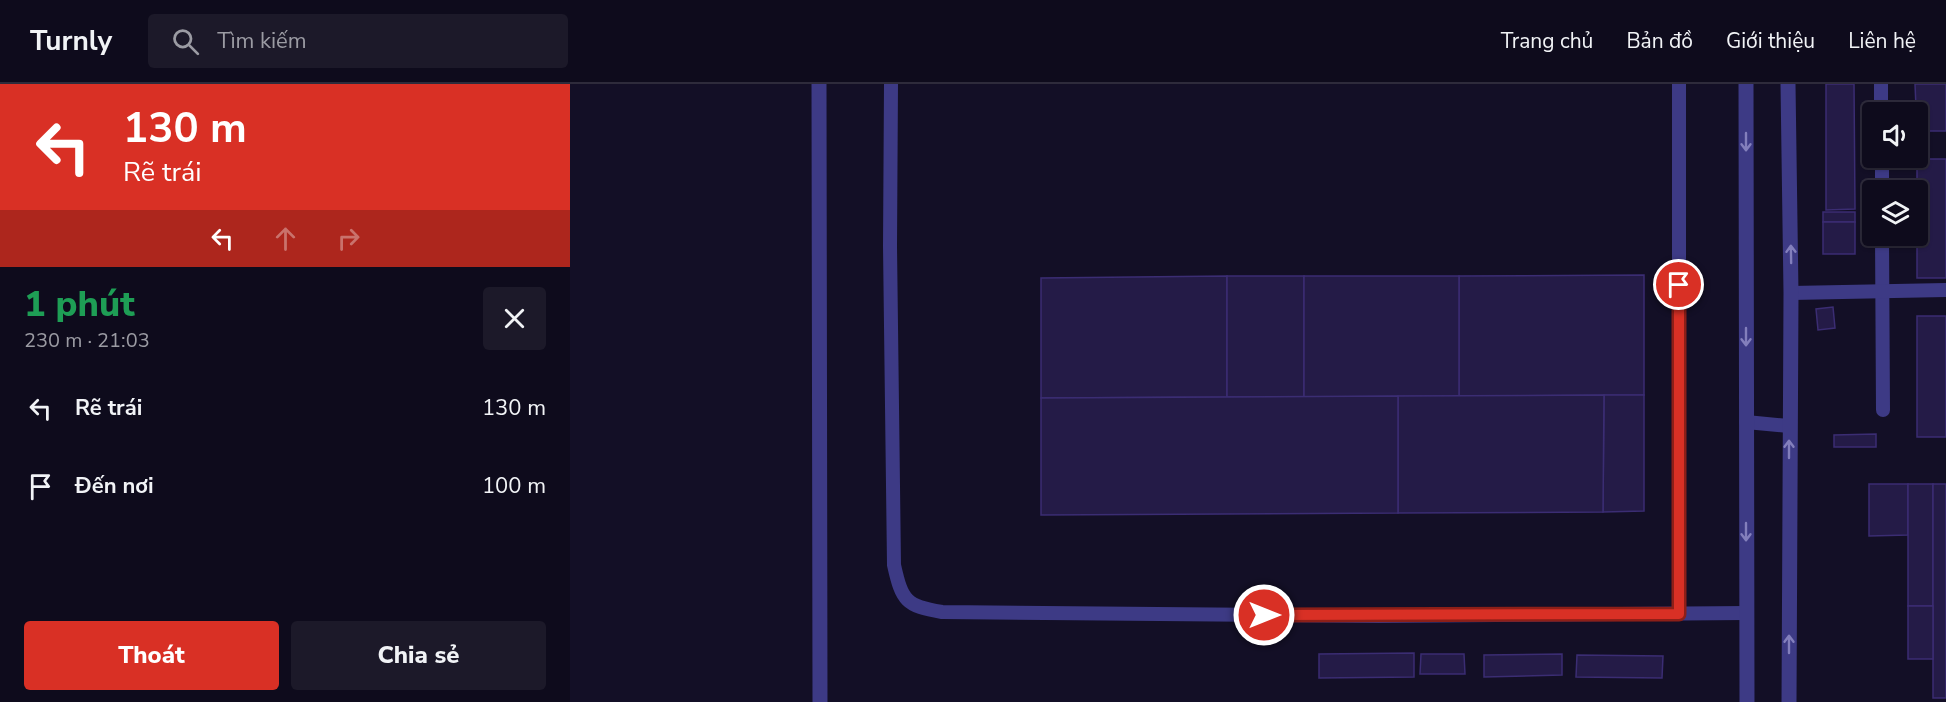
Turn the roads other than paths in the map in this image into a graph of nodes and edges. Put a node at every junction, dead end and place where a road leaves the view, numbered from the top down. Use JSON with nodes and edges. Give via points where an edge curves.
{"nodes":[{"id":1,"x":819,"y":84,"type":"edge"},
{"id":2,"x":891,"y":84,"type":"edge"},
{"id":3,"x":1679,"y":84,"type":"edge"},
{"id":4,"x":1746,"y":84,"type":"edge"},
{"id":5,"x":1788,"y":84,"type":"edge"},
{"id":6,"x":1881,"y":84,"type":"edge"},
{"id":7,"x":1881,"y":102,"type":"edge"},
{"id":8,"x":1882,"y":246,"type":"edge"},
{"id":9,"x":1882,"y":290,"type":"junction"},
{"id":10,"x":1946,"y":290,"type":"edge"},
{"id":11,"x":1791,"y":292,"type":"junction"},
{"id":12,"x":1883,"y":410,"type":"dead end"},
{"id":13,"x":1746,"y":422,"type":"junction"},
{"id":14,"x":1789,"y":426,"type":"junction"},
{"id":15,"x":1747,"y":613,"type":"junction"},
{"id":16,"x":1679,"y":614,"type":"junction"},
{"id":17,"x":820,"y":702,"type":"edge"},
{"id":18,"x":1747,"y":702,"type":"edge"},
{"id":19,"x":1790,"y":702,"type":"edge"}],
"edges":[{"from":1,"to":17,"type":"street"},
{"from":2,"to":16,"type":"lane","via":[[894,565],[900,591],[908,603],[942,612]]},
{"from":3,"to":16,"type":"lane"},
{"from":4,"to":13,"type":"street","one_way":true},
{"from":11,"to":5,"type":"street","one_way":true},
{"from":6,"to":7,"type":"lane"},
{"from":8,"to":9,"type":"lane"},
{"from":9,"to":10,"type":"lane"},
{"from":9,"to":11,"type":"lane"},
{"from":9,"to":12,"type":"lane"},
{"from":11,"to":14,"type":"street"},
{"from":13,"to":14,"type":"lane"},
{"from":13,"to":15,"type":"street","one_way":true},
{"from":19,"to":14,"type":"street","one_way":true},
{"from":15,"to":16,"type":"lane"},
{"from":15,"to":18,"type":"street"}]}
